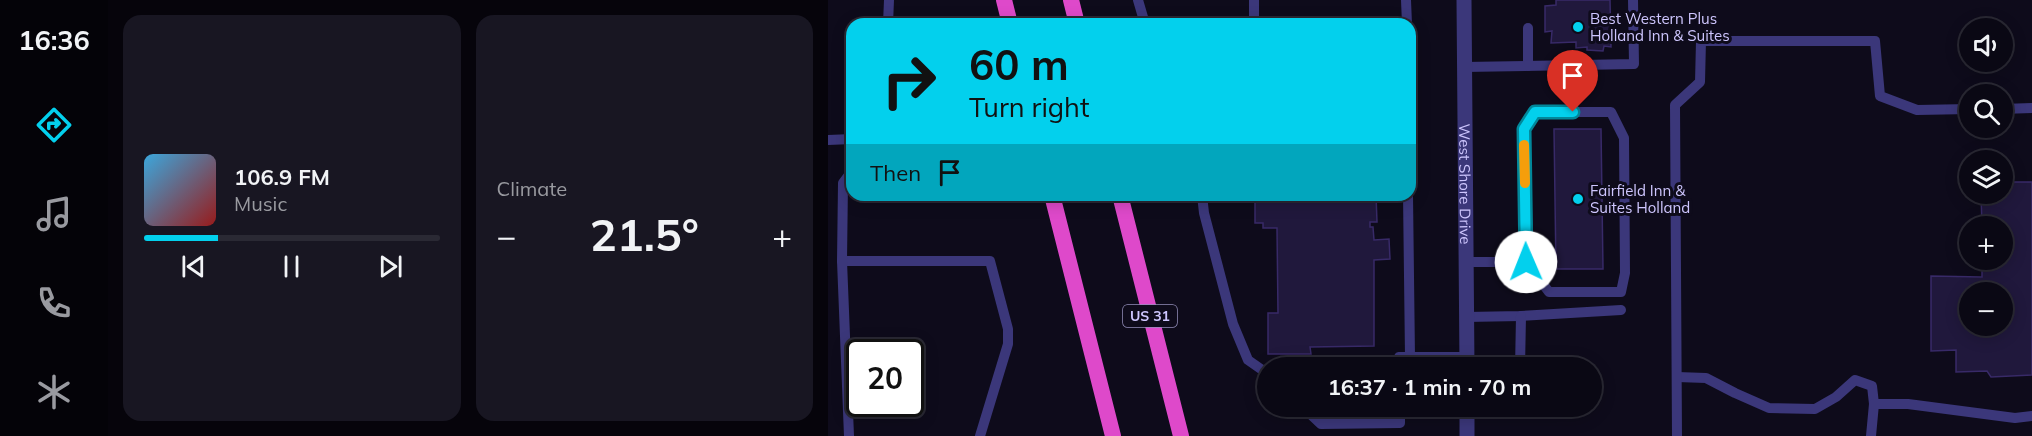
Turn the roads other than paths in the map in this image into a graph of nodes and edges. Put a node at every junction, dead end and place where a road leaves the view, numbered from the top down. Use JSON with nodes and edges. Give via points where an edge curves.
{"nodes":[{"id":1,"x":889,"y":0,"type":"edge"},
{"id":2,"x":1004,"y":0,"type":"edge"},
{"id":3,"x":1138,"y":0,"type":"edge"},
{"id":4,"x":1254,"y":0,"type":"edge"},
{"id":5,"x":1406,"y":0,"type":"edge"},
{"id":6,"x":1464,"y":0,"type":"edge"},
{"id":7,"x":1633,"y":0,"type":"edge"},
{"id":8,"x":888,"y":18,"type":"edge"},
{"id":9,"x":1008,"y":18,"type":"edge"},
{"id":10,"x":1142,"y":18,"type":"edge"},
{"id":11,"x":1254,"y":18,"type":"edge"},
{"id":12,"x":1407,"y":18,"type":"edge"},
{"id":13,"x":1528,"y":28,"type":"dead end"},
{"id":14,"x":1528,"y":66,"type":"junction"},
{"id":15,"x":1464,"y":67,"type":"junction"},
{"id":16,"x":2032,"y":108,"type":"edge"},
{"id":17,"x":1959,"y":109,"type":"edge"},
{"id":18,"x":2013,"y":109,"type":"edge"},
{"id":19,"x":846,"y":139,"type":"edge"},
{"id":20,"x":828,"y":140,"type":"edge"},
{"id":21,"x":846,"y":179,"type":"edge"},
{"id":22,"x":1054,"y":201,"type":"edge"},
{"id":23,"x":1122,"y":201,"type":"edge"},
{"id":24,"x":1203,"y":201,"type":"edge"},
{"id":25,"x":1408,"y":201,"type":"edge"},
{"id":26,"x":842,"y":261,"type":"junction"},
{"id":27,"x":1465,"y":262,"type":"junction"},
{"id":28,"x":1526,"y":262,"type":"junction"},
{"id":29,"x":1621,"y":310,"type":"dead end"},
{"id":30,"x":1521,"y":316,"type":"junction"},
{"id":31,"x":1466,"y":317,"type":"junction"},
{"id":32,"x":1410,"y":357,"type":"edge"},
{"id":33,"x":1467,"y":357,"type":"edge"},
{"id":34,"x":1520,"y":357,"type":"edge"},
{"id":35,"x":1257,"y":367,"type":"edge"},
{"id":36,"x":1677,"y":377,"type":"junction"},
{"id":37,"x":1874,"y":404,"type":"junction"},
{"id":38,"x":2032,"y":416,"type":"edge"},
{"id":39,"x":1314,"y":417,"type":"edge"},
{"id":40,"x":1400,"y":417,"type":"edge"},
{"id":41,"x":1467,"y":417,"type":"edge"},
{"id":42,"x":849,"y":436,"type":"edge"},
{"id":43,"x":980,"y":436,"type":"edge"},
{"id":44,"x":1113,"y":436,"type":"edge"},
{"id":45,"x":1181,"y":436,"type":"edge"},
{"id":46,"x":1467,"y":436,"type":"edge"},
{"id":47,"x":1677,"y":436,"type":"edge"},
{"id":48,"x":1870,"y":436,"type":"edge"}],
"edges":[{"from":1,"to":8,"type":"lane"},
{"from":2,"to":9,"type":"highway"},
{"from":3,"to":10,"type":"lane"},
{"from":4,"to":11,"type":"lane"},
{"from":5,"to":12,"type":"lane"},
{"from":6,"to":15,"type":"street","name":"West Shore Drive"},
{"from":7,"to":14,"type":"lane","via":[[1634,64]]},
{"from":13,"to":14,"type":"lane"},
{"from":14,"to":15,"type":"lane"},
{"from":15,"to":27,"type":"street","name":"West Shore Drive"},
{"from":16,"to":18,"type":"lane"},
{"from":17,"to":36,"type":"lane","via":[[1917,110],[1880,96],[1875,40],[1701,40],[1700,82],[1675,105]]},
{"from":19,"to":20,"type":"lane"},
{"from":21,"to":26,"type":"lane"},
{"from":22,"to":44,"type":"highway"},
{"from":23,"to":45,"type":"highway","number":"US 31"},
{"from":24,"to":35,"type":"lane","via":[[1233,324],[1248,360]]},
{"from":25,"to":32,"type":"lane"},
{"from":26,"to":42,"type":"lane"},
{"from":26,"to":43,"type":"lane","via":[[990,261],[1008,329],[1008,344]]},
{"from":27,"to":28,"type":"lane"},
{"from":27,"to":31,"type":"street","name":"West Shore Drive"},
{"from":28,"to":28,"type":"lane","via":[[1549,291],[1620,291],[1625,273],[1624,138],[1611,112],[1535,112],[1524,129]]},
{"from":29,"to":30,"type":"lane"},
{"from":30,"to":31,"type":"lane"},
{"from":30,"to":34,"type":"lane"},
{"from":31,"to":33,"type":"street","name":"West Shore Drive"},
{"from":36,"to":37,"type":"lane","via":[[1706,378],[1769,408],[1815,409],[1855,380],[1872,386]]},
{"from":36,"to":47,"type":"lane"},
{"from":37,"to":38,"type":"lane","via":[[1908,404],[2015,418]]},
{"from":37,"to":48,"type":"lane"},
{"from":39,"to":40,"type":"lane","via":[[1321,424],[1333,424],[1400,423]]},
{"from":41,"to":46,"type":"street"}]}
